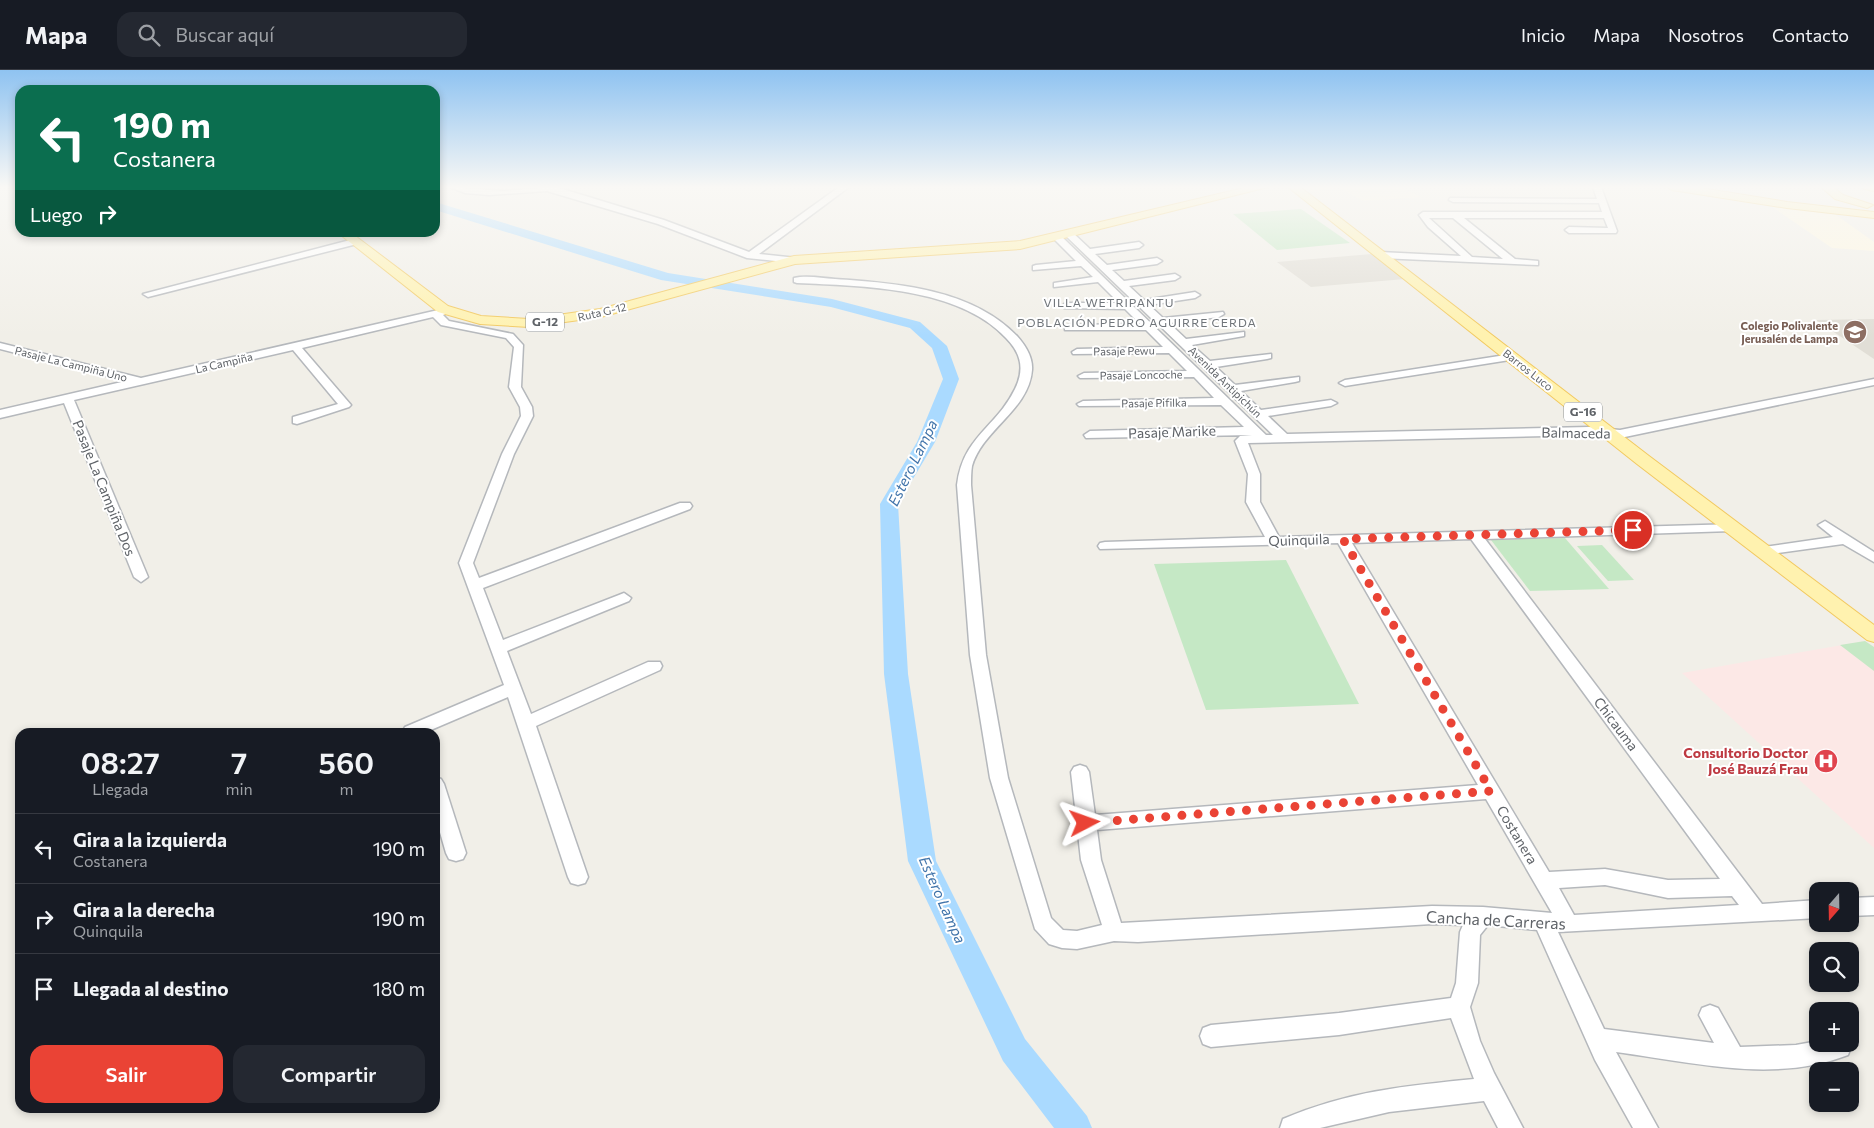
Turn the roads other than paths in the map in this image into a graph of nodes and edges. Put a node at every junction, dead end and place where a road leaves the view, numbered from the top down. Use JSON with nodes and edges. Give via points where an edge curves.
{"nodes":[{"id":1,"x":699,"y":236,"type":"edge"},
{"id":2,"x":777,"y":236,"type":"edge"},
{"id":3,"x":1072,"y":236,"type":"edge"},
{"id":4,"x":1352,"y":236,"type":"edge"},
{"id":5,"x":1444,"y":236,"type":"edge"},
{"id":6,"x":1482,"y":236,"type":"edge"},
{"id":7,"x":348,"y":237,"type":"edge"},
{"id":8,"x":1057,"y":237,"type":"joint"},
{"id":9,"x":354,"y":242,"type":"junction"},
{"id":10,"x":1139,"y":246,"type":"dead end"},
{"id":11,"x":1071,"y":250,"type":"junction"},
{"id":12,"x":1086,"y":250,"type":"junction"},
{"id":13,"x":1380,"y":255,"type":"junction"},
{"id":14,"x":750,"y":256,"type":"junction"},
{"id":15,"x":794,"y":260,"type":"junction"},
{"id":16,"x":1470,"y":260,"type":"junction"},
{"id":17,"x":1157,"y":261,"type":"dead end"},
{"id":18,"x":1513,"y":262,"type":"junction"},
{"id":19,"x":1083,"y":263,"type":"junction"},
{"id":20,"x":1535,"y":263,"type":"dead end"},
{"id":21,"x":1036,"y":268,"type":"dead end"},
{"id":22,"x":1104,"y":268,"type":"junction"},
{"id":23,"x":1175,"y":277,"type":"dead end"},
{"id":24,"x":797,"y":280,"type":"dead end"},
{"id":25,"x":1100,"y":280,"type":"junction"},
{"id":26,"x":1122,"y":284,"type":"junction"},
{"id":27,"x":1057,"y":285,"type":"dead end"},
{"id":28,"x":148,"y":294,"type":"dead end"},
{"id":29,"x":1195,"y":295,"type":"dead end"},
{"id":30,"x":1118,"y":297,"type":"junction"},
{"id":31,"x":1141,"y":302,"type":"junction"},
{"id":32,"x":1128,"y":306,"type":"junction"},
{"id":33,"x":442,"y":313,"type":"junction"},
{"id":34,"x":1218,"y":314,"type":"dead end"},
{"id":35,"x":1159,"y":320,"type":"junction"},
{"id":36,"x":1145,"y":324,"type":"junction"},
{"id":37,"x":1069,"y":328,"type":"dead end"},
{"id":38,"x":1240,"y":334,"type":"dead end"},
{"id":39,"x":1183,"y":343,"type":"junction"},
{"id":40,"x":0,"y":346,"type":"edge"},
{"id":41,"x":296,"y":347,"type":"junction"},
{"id":42,"x":1172,"y":350,"type":"junction"},
{"id":43,"x":1077,"y":352,"type":"dead end"},
{"id":44,"x":1268,"y":356,"type":"dead end"},
{"id":45,"x":1512,"y":357,"type":"junction"},
{"id":46,"x":1207,"y":365,"type":"junction"},
{"id":47,"x":1197,"y":374,"type":"junction"},
{"id":48,"x":1084,"y":376,"type":"dead end"},
{"id":49,"x":1295,"y":379,"type":"dead end"},
{"id":50,"x":142,"y":382,"type":"junction"},
{"id":51,"x":1874,"y":382,"type":"edge"},
{"id":52,"x":1345,"y":383,"type":"dead end"},
{"id":53,"x":1232,"y":389,"type":"junction"},
{"id":54,"x":68,"y":399,"type":"junction"},
{"id":55,"x":1224,"y":401,"type":"junction"},
{"id":56,"x":1331,"y":403,"type":"dead end"},
{"id":57,"x":1083,"y":404,"type":"dead end"},
{"id":58,"x":0,"y":414,"type":"edge"},
{"id":59,"x":1263,"y":418,"type":"junction"},
{"id":60,"x":297,"y":420,"type":"dead end"},
{"id":61,"x":1255,"y":431,"type":"junction"},
{"id":62,"x":1609,"y":433,"type":"junction"},
{"id":63,"x":1090,"y":435,"type":"dead end"},
{"id":64,"x":1284,"y":438,"type":"junction"},
{"id":65,"x":685,"y":506,"type":"dead end"},
{"id":66,"x":1825,"y":525,"type":"dead end"},
{"id":67,"x":1732,"y":527,"type":"junction"},
{"id":68,"x":1475,"y":535,"type":"junction"},
{"id":69,"x":1343,"y":539,"type":"junction"},
{"id":70,"x":1846,"y":539,"type":"junction"},
{"id":71,"x":1274,"y":541,"type":"junction"},
{"id":72,"x":1105,"y":546,"type":"dead end"},
{"id":73,"x":1764,"y":551,"type":"junction"},
{"id":74,"x":1874,"y":558,"type":"edge"},
{"id":75,"x":141,"y":577,"type":"dead end"},
{"id":76,"x":473,"y":586,"type":"junction"},
{"id":77,"x":624,"y":598,"type":"dead end"},
{"id":78,"x":1874,"y":635,"type":"edge"},
{"id":79,"x":498,"y":648,"type":"junction"},
{"id":80,"x":654,"y":666,"type":"dead end"},
{"id":81,"x":512,"y":688,"type":"junction"},
{"id":82,"x":526,"y":723,"type":"junction"},
{"id":83,"x":423,"y":728,"type":"edge"},
{"id":84,"x":1080,"y":772,"type":"dead end"},
{"id":85,"x":1491,"y":791,"type":"junction"},
{"id":86,"x":440,"y":800,"type":"edge"},
{"id":87,"x":1085,"y":823,"type":"junction"},
{"id":88,"x":456,"y":853,"type":"dead end"},
{"id":89,"x":578,"y":876,"type":"dead end"},
{"id":90,"x":1544,"y":881,"type":"junction"},
{"id":91,"x":1738,"y":887,"type":"junction"},
{"id":92,"x":1874,"y":906,"type":"edge"},
{"id":93,"x":1859,"y":907,"type":"edge"},
{"id":94,"x":1809,"y":910,"type":"edge"},
{"id":95,"x":1757,"y":913,"type":"junction"},
{"id":96,"x":1483,"y":916,"type":"junction"},
{"id":97,"x":1543,"y":922,"type":"junction"},
{"id":98,"x":1569,"y":924,"type":"junction"},
{"id":99,"x":1114,"y":932,"type":"junction"},
{"id":100,"x":1459,"y":1007,"type":"junction"},
{"id":101,"x":1710,"y":1015,"type":"dead end"},
{"id":102,"x":1211,"y":1036,"type":"dead end"},
{"id":103,"x":1598,"y":1040,"type":"junction"},
{"id":104,"x":1812,"y":1052,"type":"edge"},
{"id":105,"x":1734,"y":1058,"type":"junction"},
{"id":106,"x":1490,"y":1089,"type":"junction"},
{"id":107,"x":1292,"y":1128,"type":"edge"},
{"id":108,"x":1511,"y":1128,"type":"edge"},
{"id":109,"x":1646,"y":1128,"type":"edge"}],
"edges":[{"from":1,"to":14,"type":"street"},
{"from":2,"to":14,"type":"street"},
{"from":3,"to":12,"type":"street","name":"Avenida Antipichún"},
{"from":4,"to":13,"type":"main road","name":"Barros Luco","number":"G-16"},
{"from":5,"to":16,"type":"street"},
{"from":6,"to":18,"type":"street"},
{"from":7,"to":9,"type":"main road","name":"Ruta G-12","number":"G-12"},
{"from":8,"to":11,"type":"street","name":"Avenida Antipichún"},
{"from":8,"to":15,"type":"main road","number":"G-12","via":[[992,249]]},
{"from":9,"to":28,"type":"street"},
{"from":9,"to":33,"type":"main road","name":"Ruta G-12","number":"G-12"},
{"from":10,"to":12,"type":"street"},
{"from":11,"to":12,"type":"street"},
{"from":11,"to":19,"type":"street","name":"Avenida Antipichún"},
{"from":12,"to":22,"type":"street","name":"Avenida Antipichún"},
{"from":13,"to":16,"type":"street"},
{"from":13,"to":45,"type":"main road","name":"Barros Luco","number":"G-16"},
{"from":14,"to":15,"type":"street"},
{"from":15,"to":33,"type":"main road","name":"Ruta G-12","number":"G-12","via":[[585,316],[534,323],[489,322]]},
{"from":16,"to":18,"type":"street"},
{"from":17,"to":22,"type":"street"},
{"from":18,"to":20,"type":"street"},
{"from":19,"to":21,"type":"street"},
{"from":19,"to":25,"type":"street","name":"Avenida Antipichún"},
{"from":22,"to":26,"type":"street","name":"Avenida Antipichún"},
{"from":23,"to":26,"type":"street"},
{"from":24,"to":99,"type":"street","name":"Cancha de Carreras","via":[[897,288],[966,306],[997,322],[1026,356],[1027,374],[1019,392],[1004,416],[973,450],[966,464],[964,485],[978,655],[999,778],[1042,924],[1062,939],[1077,940]]},
{"from":25,"to":27,"type":"street"},
{"from":25,"to":30,"type":"street","name":"Avenida Antipichún"},
{"from":26,"to":31,"type":"street","name":"Avenida Antipichún"},
{"from":29,"to":31,"type":"street"},
{"from":30,"to":32,"type":"street","name":"Avenida Antipichún"},
{"from":30,"to":32,"type":"street","via":[[1068,306]]},
{"from":31,"to":35,"type":"street","name":"Avenida Antipichún"},
{"from":32,"to":36,"type":"street","name":"Avenida Antipichún"},
{"from":33,"to":41,"type":"street","name":"La Campiña"},
{"from":33,"to":76,"type":"street","via":[[446,323],[514,340],[519,347],[515,387],[527,411],[466,563]]},
{"from":34,"to":35,"type":"street"},
{"from":35,"to":36,"type":"street"},
{"from":35,"to":39,"type":"street","name":"Avenida Antipichún"},
{"from":36,"to":37,"type":"street"},
{"from":36,"to":42,"type":"street","name":"Avenida Antipichún"},
{"from":38,"to":39,"type":"street"},
{"from":39,"to":46,"type":"street","name":"Avenida Antipichún"},
{"from":40,"to":50,"type":"street","name":"Pasaje La Campiña Uno"},
{"from":41,"to":50,"type":"street","name":"La Campiña"},
{"from":41,"to":60,"type":"street","via":[[345,405]]},
{"from":42,"to":43,"type":"street","name":"Pasaje Pewu"},
{"from":42,"to":47,"type":"street","name":"Avenida Antipichún"},
{"from":44,"to":46,"type":"street"},
{"from":45,"to":52,"type":"street"},
{"from":45,"to":62,"type":"main road","name":"Barros Luco","number":"G-16"},
{"from":46,"to":53,"type":"street","name":"Avenida Antipichún"},
{"from":47,"to":48,"type":"street","name":"Pasaje Loncoche"},
{"from":47,"to":55,"type":"street","name":"Avenida Antipichún"},
{"from":49,"to":53,"type":"street"},
{"from":50,"to":54,"type":"street","name":"La Campiña"},
{"from":51,"to":62,"type":"street","name":"Balmaceda","via":[[1623,434]]},
{"from":53,"to":59,"type":"street","name":"Avenida Antipichún"},
{"from":54,"to":58,"type":"street","name":"La Campiña"},
{"from":54,"to":75,"type":"street","name":"Pasaje La Campiña Dos"},
{"from":55,"to":57,"type":"street","name":"Pasaje Pifilka"},
{"from":55,"to":61,"type":"street","name":"Avenida Antipichún"},
{"from":56,"to":59,"type":"street"},
{"from":59,"to":61,"type":"street","name":"Avenida Antipichún"},
{"from":59,"to":64,"type":"street","name":"Avenida Antipichún"},
{"from":61,"to":63,"type":"street","name":"Pasaje Marike"},
{"from":61,"to":64,"type":"street","name":"Balmaceda"},
{"from":61,"to":71,"type":"street","name":"Balmaceda","via":[[1242,440],[1242,446],[1254,474],[1253,502]]},
{"from":62,"to":64,"type":"street","name":"Balmaceda"},
{"from":62,"to":67,"type":"main road","name":"Barros Luco","number":"G-16"},
{"from":65,"to":76,"type":"street"},
{"from":66,"to":70,"type":"street"},
{"from":67,"to":68,"type":"street","name":"Quinquila"},
{"from":67,"to":73,"type":"main road","name":"Barros Luco","number":"G-16"},
{"from":68,"to":69,"type":"street","name":"Quinquila"},
{"from":68,"to":91,"type":"street","name":"Chicauma"},
{"from":69,"to":71,"type":"street","name":"Quinquila"},
{"from":69,"to":85,"type":"street","name":"Costanera"},
{"from":70,"to":73,"type":"street"},
{"from":70,"to":74,"type":"street"},
{"from":71,"to":72,"type":"street","name":"Quinquila"},
{"from":73,"to":78,"type":"main road","name":"Barros Luco","number":"G-16"},
{"from":76,"to":79,"type":"street"},
{"from":77,"to":79,"type":"street"},
{"from":79,"to":81,"type":"street"},
{"from":80,"to":82,"type":"street"},
{"from":81,"to":82,"type":"street"},
{"from":81,"to":83,"type":"street"},
{"from":82,"to":89,"type":"street"},
{"from":84,"to":87,"type":"street"},
{"from":85,"to":87,"type":"street"},
{"from":85,"to":90,"type":"street","name":"Costanera"},
{"from":86,"to":88,"type":"street"},
{"from":87,"to":99,"type":"street","via":[[1097,882]]},
{"from":90,"to":91,"type":"street","via":[[1605,877],[1668,889]]},
{"from":90,"to":98,"type":"street","name":"Costanera"},
{"from":91,"to":95,"type":"street","name":"Chicauma"},
{"from":92,"to":93,"type":"street"},
{"from":94,"to":95,"type":"street","name":"Cancha de Carreras"},
{"from":95,"to":98,"type":"street","name":"Cancha de Carreras"},
{"from":96,"to":97,"type":"street","name":"Cancha de Carreras"},
{"from":96,"to":99,"type":"street","name":"Cancha de Carreras","via":[[1432,915]]},
{"from":96,"to":100,"type":"street","via":[[1470,932],[1467,983]]},
{"from":97,"to":98,"type":"street","name":"Cancha de Carreras"},
{"from":97,"to":103,"type":"street"},
{"from":100,"to":102,"type":"street","via":[[1339,1024]]},
{"from":100,"to":106,"type":"street","via":[[1469,1041]]},
{"from":101,"to":105,"type":"street"},
{"from":103,"to":105,"type":"street"},
{"from":103,"to":109,"type":"street"},
{"from":104,"to":105,"type":"street","via":[[1779,1058]]},
{"from":106,"to":107,"type":"street","via":[[1351,1106]]},
{"from":106,"to":108,"type":"street"}]}
